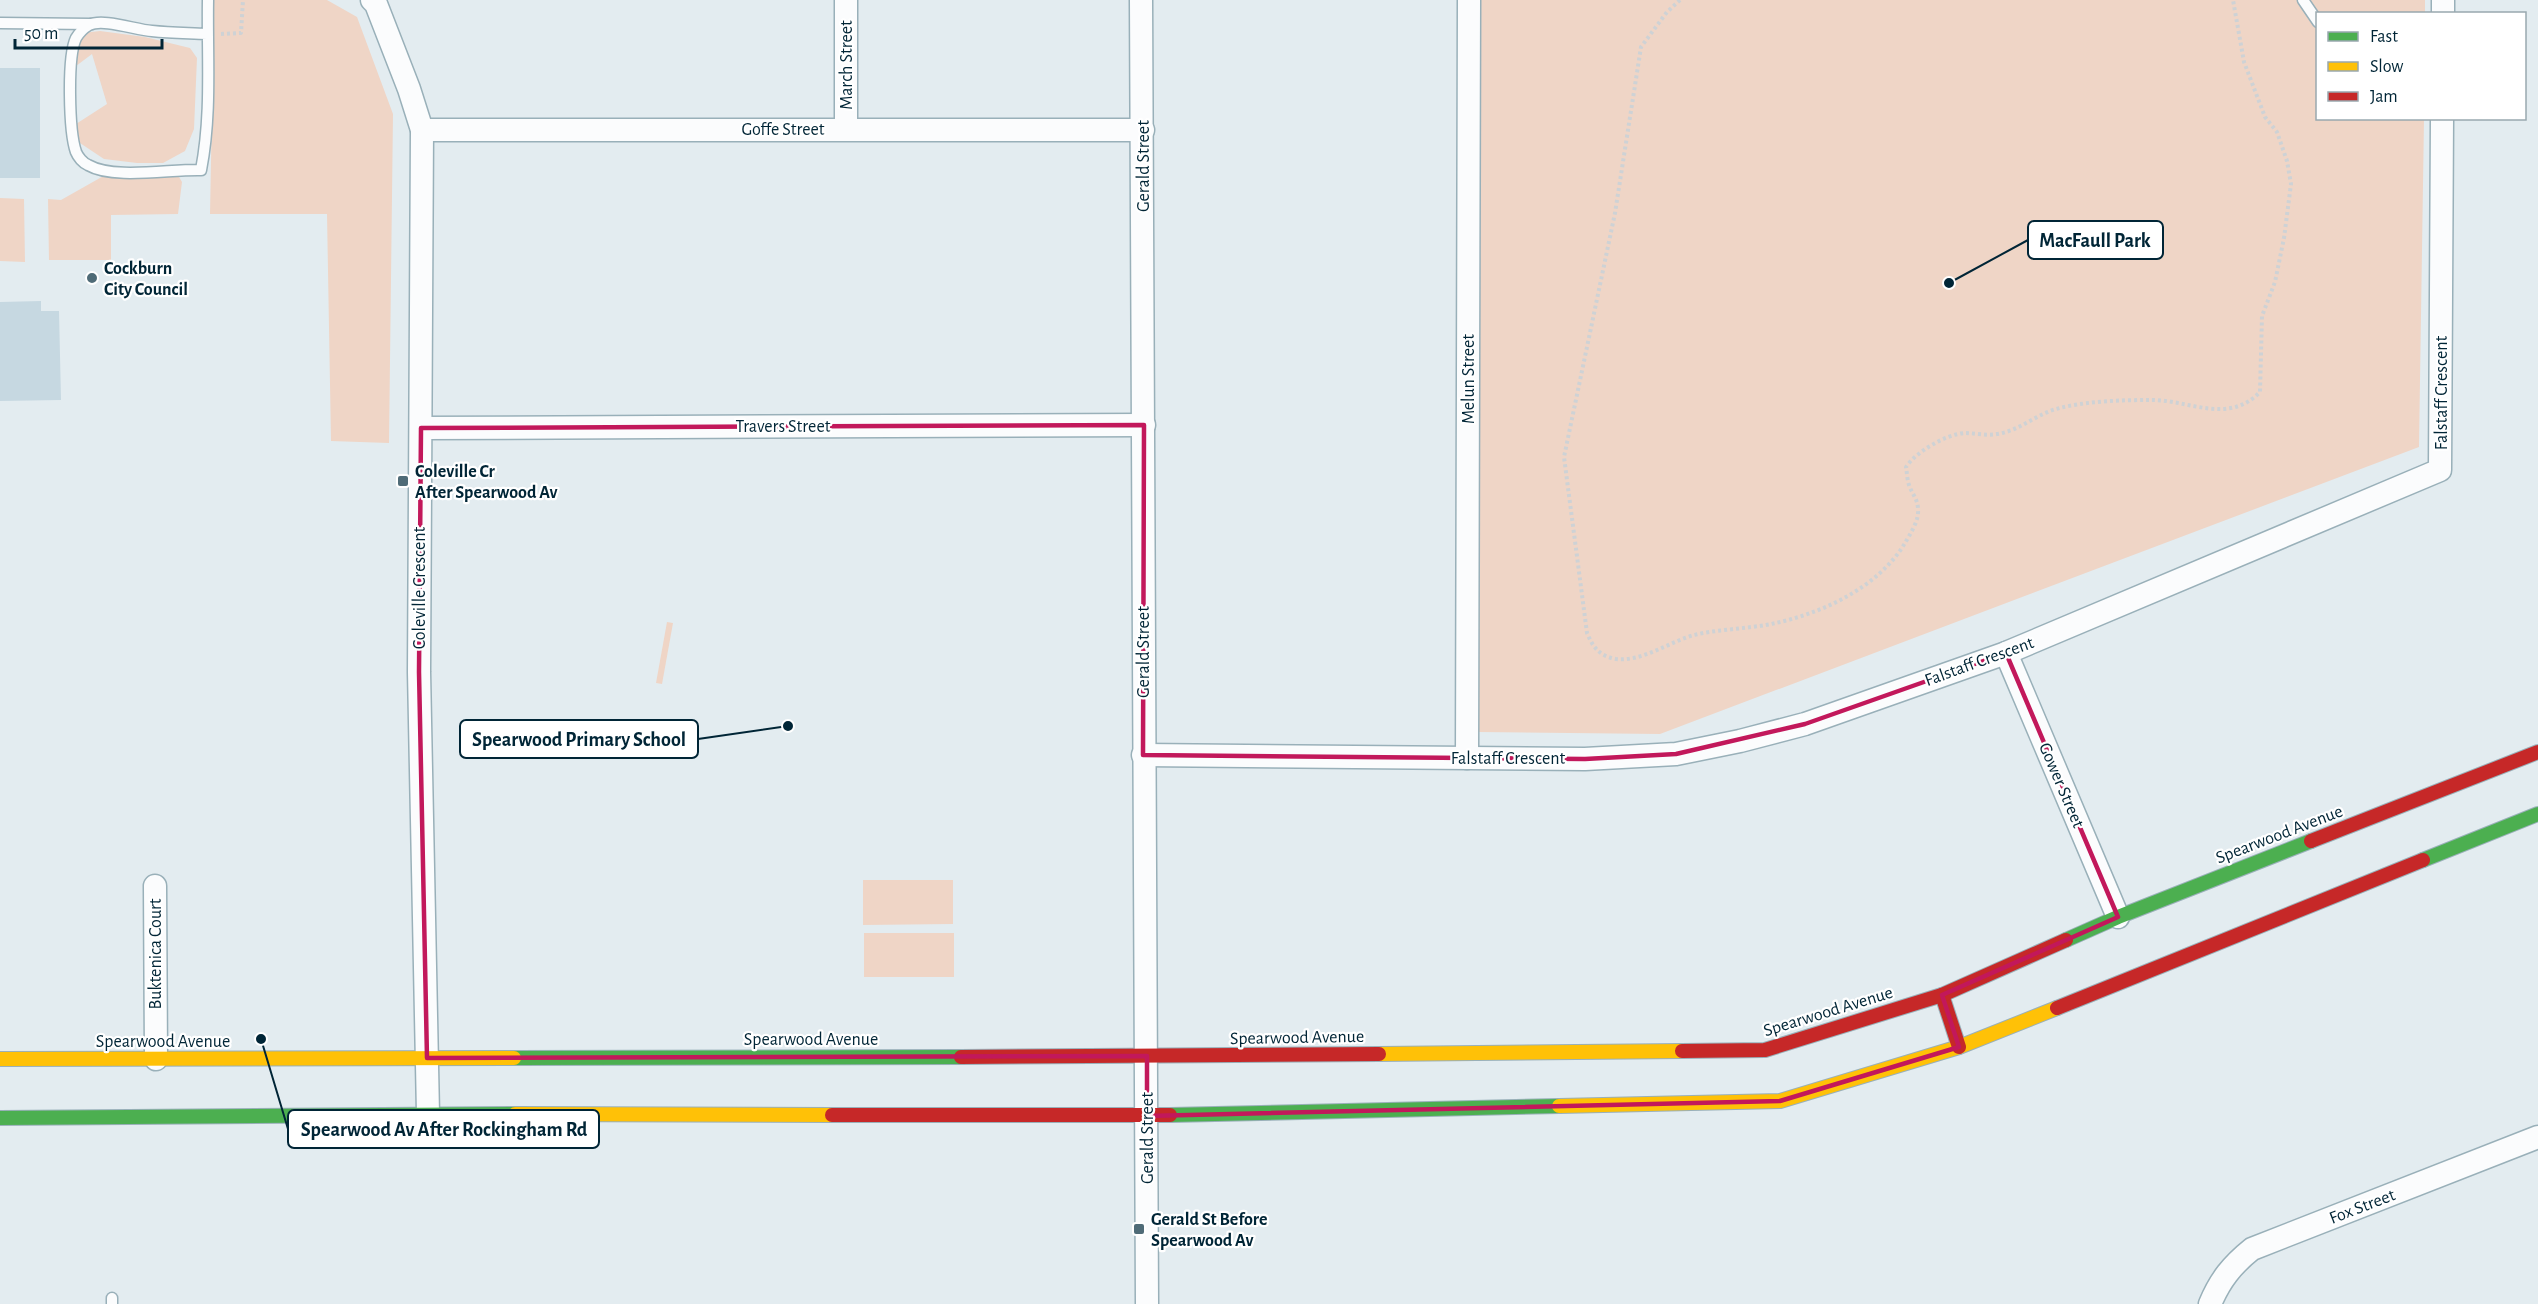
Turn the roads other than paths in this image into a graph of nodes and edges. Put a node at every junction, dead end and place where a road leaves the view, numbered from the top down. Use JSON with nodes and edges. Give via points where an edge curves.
{"nodes":[{"id":1,"x":208,"y":0,"type":"edge"},
{"id":2,"x":372,"y":0,"type":"edge"},
{"id":3,"x":846,"y":0,"type":"edge"},
{"id":4,"x":1142,"y":0,"type":"edge"},
{"id":5,"x":1468,"y":0,"type":"edge"},
{"id":6,"x":2303,"y":0,"type":"edge"},
{"id":7,"x":2316,"y":19,"type":"edge"},
{"id":8,"x":0,"y":23,"type":"edge"},
{"id":9,"x":91,"y":24,"type":"junction"},
{"id":10,"x":207,"y":34,"type":"junction"},
{"id":11,"x":2442,"y":120,"type":"edge"},
{"id":12,"x":846,"y":129,"type":"junction"},
{"id":13,"x":422,"y":130,"type":"junction"},
{"id":14,"x":1143,"y":130,"type":"junction"},
{"id":15,"x":1144,"y":425,"type":"junction"},
{"id":16,"x":421,"y":428,"type":"junction"},
{"id":17,"x":2006,"y":653,"type":"junction"},
{"id":18,"x":2538,"y":752,"type":"edge"},
{"id":19,"x":1143,"y":755,"type":"junction"},
{"id":20,"x":1467,"y":758,"type":"junction"},
{"id":21,"x":2538,"y":814,"type":"edge"},
{"id":22,"x":155,"y":886,"type":"dead end"},
{"id":23,"x":2118,"y":917,"type":"junction"},
{"id":24,"x":1942,"y":995,"type":"junction"},
{"id":25,"x":1959,"y":1047,"type":"junction"},
{"id":26,"x":1147,"y":1056,"type":"junction"},
{"id":27,"x":427,"y":1058,"type":"junction"},
{"id":28,"x":0,"y":1059,"type":"edge"},
{"id":29,"x":156,"y":1059,"type":"junction"},
{"id":30,"x":428,"y":1114,"type":"junction"},
{"id":31,"x":1147,"y":1116,"type":"junction"},
{"id":32,"x":0,"y":1118,"type":"edge"},
{"id":33,"x":2538,"y":1137,"type":"edge"},
{"id":34,"x":1147,"y":1304,"type":"edge"},
{"id":35,"x":2210,"y":1304,"type":"edge"}],
"edges":[{"from":1,"to":10,"type":"lane"},
{"from":2,"to":13,"type":"street","name":"Coleville Crescent","via":[[410,89]]},
{"from":3,"to":12,"type":"street","name":"March Street"},
{"from":4,"to":14,"type":"street","name":"Gerald Street"},
{"from":5,"to":20,"type":"street","name":"Melun Street"},
{"from":6,"to":7,"type":"lane"},
{"from":8,"to":9,"type":"lane"},
{"from":9,"to":10,"type":"lane"},
{"from":9,"to":10,"type":"lane","via":[[77,37],[71,64],[73,136],[76,153],[84,164],[97,170],[201,170],[207,142]]},
{"from":11,"to":17,"type":"street","name":"Falstaff Crescent","via":[[2440,470]]},
{"from":12,"to":13,"type":"street","name":"Goffe Street"},
{"from":12,"to":14,"type":"street","name":"Goffe Street"},
{"from":13,"to":16,"type":"street","name":"Coleville Crescent"},
{"from":14,"to":15,"type":"street","name":"Gerald Street"},
{"from":15,"to":16,"type":"street","name":"Travers Street"},
{"from":15,"to":19,"type":"street","name":"Gerald Street"},
{"from":16,"to":27,"type":"street","name":"Coleville Crescent","via":[[419,672]]},
{"from":17,"to":20,"type":"street","name":"Falstaff Crescent","via":[[1805,724],[1687,752],[1585,759]]},
{"from":17,"to":23,"type":"street","name":"Gower Street"},
{"from":18,"to":23,"type":"main road","name":"Spearwood Avenue"},
{"from":19,"to":20,"type":"street","name":"Falstaff Crescent"},
{"from":19,"to":26,"type":"street","name":"Gerald Street"},
{"from":21,"to":25,"type":"main road"},
{"from":22,"to":29,"type":"street","name":"Buktenica Court"},
{"from":23,"to":24,"type":"main road","name":"Spearwood Avenue"},
{"from":24,"to":25,"type":"main road"},
{"from":24,"to":26,"type":"main road","name":"Spearwood Avenue","via":[[1765,1050]]},
{"from":25,"to":31,"type":"main road","via":[[1780,1101]]},
{"from":26,"to":27,"type":"main road","name":"Spearwood Avenue"},
{"from":26,"to":31,"type":"street","name":"Gerald Street"},
{"from":27,"to":29,"type":"main road","name":"Spearwood Avenue"},
{"from":27,"to":30,"type":"street","name":"Coleville Crescent"},
{"from":28,"to":29,"type":"main road","name":"Spearwood Avenue"},
{"from":30,"to":31,"type":"main road"},
{"from":30,"to":32,"type":"main road"},
{"from":31,"to":34,"type":"street","name":"Gerald Street"},
{"from":33,"to":35,"type":"street","name":"Fox Street","via":[[2252,1249],[2232,1265]]}]}
